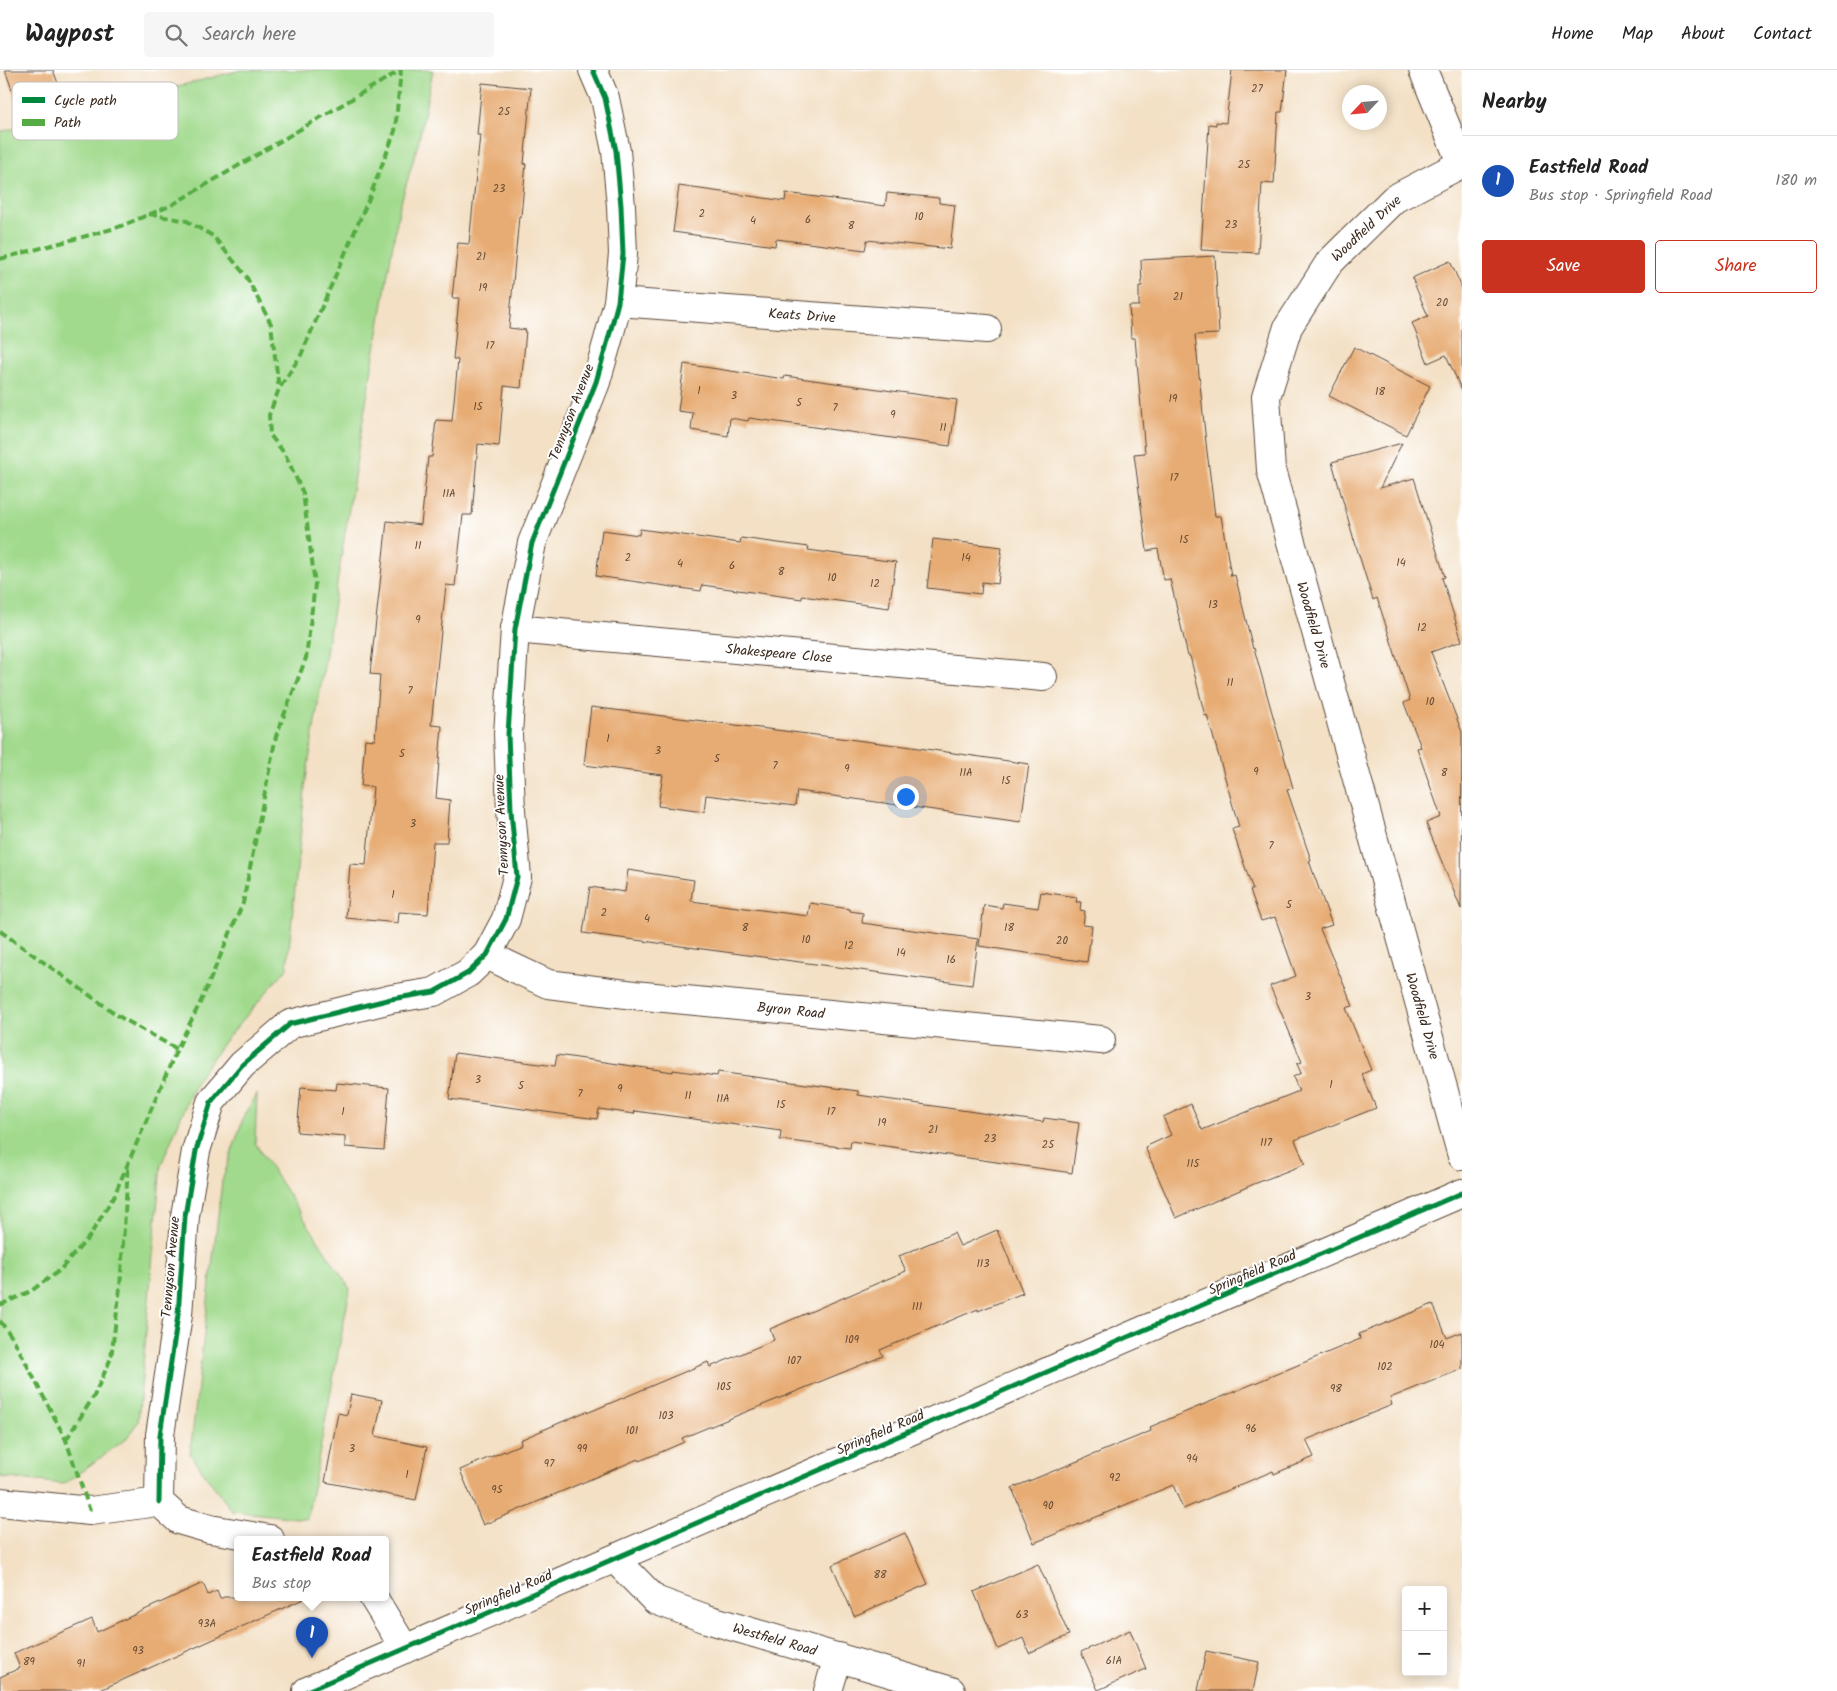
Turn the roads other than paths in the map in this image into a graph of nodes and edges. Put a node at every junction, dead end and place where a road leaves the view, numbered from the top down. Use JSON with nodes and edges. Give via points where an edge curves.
{"nodes":[{"id":1,"x":593,"y":70,"type":"edge"},
{"id":2,"x":1423,"y":70,"type":"edge"},
{"id":3,"x":1462,"y":164,"type":"edge"},
{"id":4,"x":618,"y":302,"type":"junction"},
{"id":5,"x":987,"y":329,"type":"dead end"},
{"id":6,"x":515,"y":629,"type":"junction"},
{"id":7,"x":1043,"y":677,"type":"dead end"},
{"id":8,"x":487,"y":955,"type":"junction"},
{"id":9,"x":1101,"y":1040,"type":"dead end"},
{"id":10,"x":1462,"y":1156,"type":"edge"},
{"id":11,"x":1462,"y":1193,"type":"edge"},
{"id":12,"x":0,"y":1502,"type":"edge"},
{"id":13,"x":160,"y":1502,"type":"junction"},
{"id":14,"x":252,"y":1536,"type":"edge"},
{"id":15,"x":615,"y":1559,"type":"junction"},
{"id":16,"x":375,"y":1601,"type":"edge"},
{"id":17,"x":405,"y":1649,"type":"junction"},
{"id":18,"x":838,"y":1657,"type":"junction"},
{"id":19,"x":307,"y":1691,"type":"edge"},
{"id":20,"x":828,"y":1691,"type":"edge"},
{"id":21,"x":951,"y":1691,"type":"edge"}],
"edges":[{"from":1,"to":4,"type":"street","name":"Tennyson Avenue","via":[[605,98],[616,151],[623,254]]},
{"from":2,"to":3,"type":"street","name":"Woodfield Drive"},
{"from":3,"to":10,"type":"street","name":"Woodfield Drive","via":[[1394,199],[1329,263],[1288,327],[1266,397],[1271,470]]},
{"from":4,"to":5,"type":"street","name":"Keats Drive"},
{"from":4,"to":6,"type":"street","name":"Tennyson Avenue","via":[[596,382],[532,543]]},
{"from":6,"to":7,"type":"street","name":"Shakespeare Close"},
{"from":6,"to":8,"type":"street","name":"Tennyson Avenue","via":[[508,734],[516,877],[506,919]]},
{"from":8,"to":9,"type":"street","name":"Byron Road","via":[[548,984]]},
{"from":8,"to":13,"type":"street","name":"Tennyson Avenue","via":[[468,973],[434,992],[290,1024],[242,1065],[211,1102],[196,1151],[186,1216],[178,1315],[160,1435]]},
{"from":11,"to":15,"type":"street","name":"Springfield Road"},
{"from":12,"to":13,"type":"street","via":[[90,1511]]},
{"from":13,"to":14,"type":"street","via":[[179,1520]]},
{"from":15,"to":17,"type":"street","name":"Springfield Road"},
{"from":15,"to":18,"type":"street","name":"Westfield Road","via":[[655,1600]]},
{"from":16,"to":17,"type":"street"},
{"from":17,"to":19,"type":"street","name":"Springfield Road"},
{"from":18,"to":20,"type":"street"},
{"from":18,"to":21,"type":"street","name":"Westfield Road"}]}
